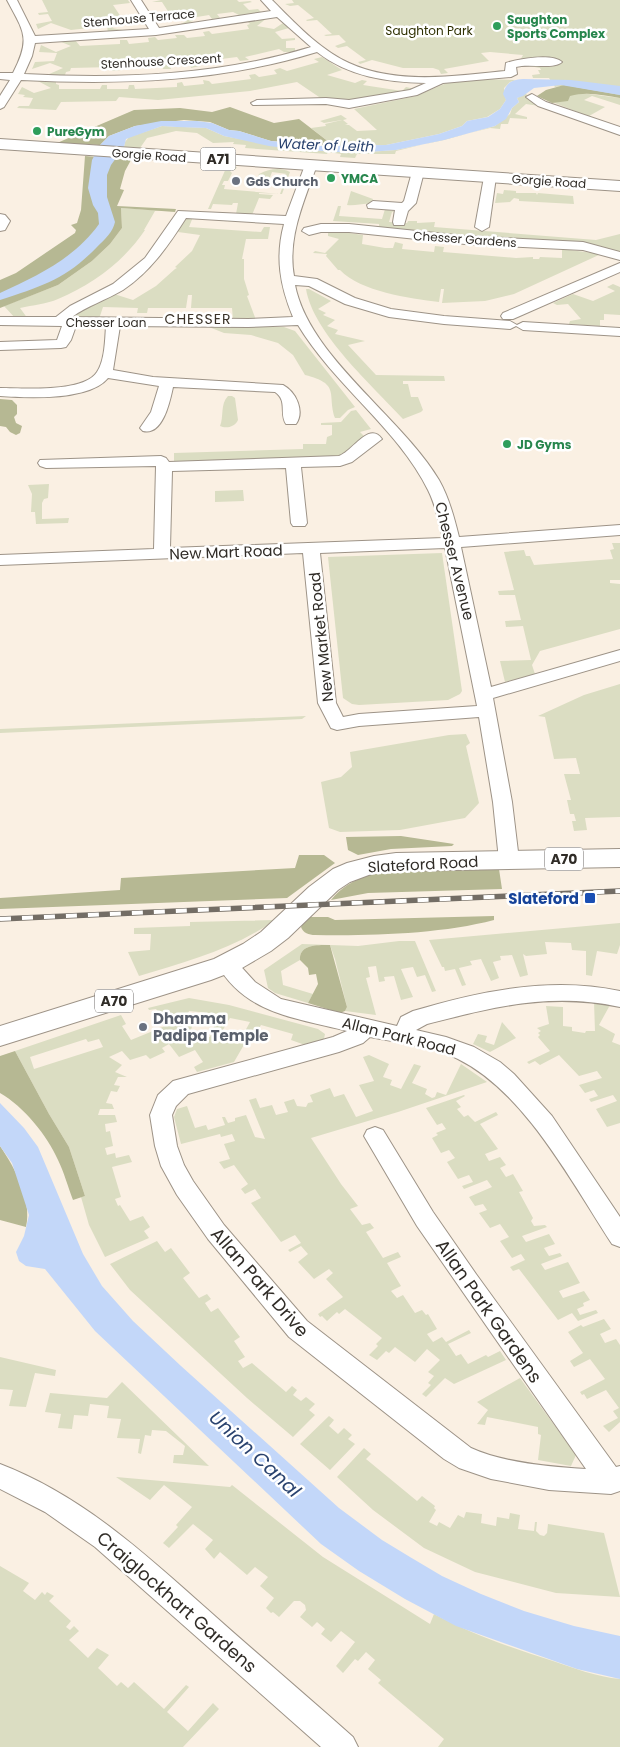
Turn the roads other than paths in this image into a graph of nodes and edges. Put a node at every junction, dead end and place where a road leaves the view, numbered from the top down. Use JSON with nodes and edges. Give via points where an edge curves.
{"nodes":[{"id":1,"x":12,"y":0,"type":"edge"},
{"id":2,"x":136,"y":0,"type":"edge"},
{"id":3,"x":266,"y":0,"type":"edge"},
{"id":4,"x":280,"y":13,"type":"junction"},
{"id":5,"x":156,"y":32,"type":"junction"},
{"id":6,"x":30,"y":40,"type":"junction"},
{"id":7,"x":320,"y":48,"type":"junction"},
{"id":8,"x":556,"y":62,"type":"dead end"},
{"id":9,"x":0,"y":76,"type":"edge"},
{"id":10,"x":17,"y":77,"type":"junction"},
{"id":11,"x":441,"y":81,"type":"junction"},
{"id":12,"x":532,"y":97,"type":"dead end"},
{"id":13,"x":257,"y":103,"type":"dead end"},
{"id":14,"x":0,"y":105,"type":"edge"},
{"id":15,"x":620,"y":132,"type":"edge"},
{"id":16,"x":0,"y":144,"type":"edge"},
{"id":17,"x":311,"y":165,"type":"junction"},
{"id":18,"x":418,"y":172,"type":"junction"},
{"id":19,"x":490,"y":177,"type":"junction"},
{"id":20,"x":620,"y":186,"type":"edge"},
{"id":21,"x":373,"y":205,"type":"dead end"},
{"id":22,"x":404,"y":207,"type":"junction"},
{"id":23,"x":0,"y":218,"type":"edge"},
{"id":24,"x":290,"y":220,"type":"junction"},
{"id":25,"x":399,"y":222,"type":"dead end"},
{"id":26,"x":0,"y":227,"type":"edge"},
{"id":27,"x":482,"y":227,"type":"dead end"},
{"id":28,"x":309,"y":230,"type":"dead end"},
{"id":29,"x":620,"y":256,"type":"edge"},
{"id":30,"x":620,"y":267,"type":"edge"},
{"id":31,"x":287,"y":280,"type":"junction"},
{"id":32,"x":0,"y":321,"type":"edge"},
{"id":33,"x":303,"y":321,"type":"junction"},
{"id":34,"x":64,"y":322,"type":"junction"},
{"id":35,"x":114,"y":322,"type":"junction"},
{"id":36,"x":514,"y":322,"type":"junction"},
{"id":37,"x":620,"y":332,"type":"edge"},
{"id":38,"x":0,"y":346,"type":"edge"},
{"id":39,"x":104,"y":373,"type":"junction"},
{"id":40,"x":167,"y":382,"type":"junction"},
{"id":41,"x":0,"y":392,"type":"edge"},
{"id":42,"x":291,"y":421,"type":"dead end"},
{"id":43,"x":148,"y":428,"type":"dead end"},
{"id":44,"x":372,"y":437,"type":"dead end"},
{"id":45,"x":46,"y":463,"type":"dead end"},
{"id":46,"x":293,"y":463,"type":"junction"},
{"id":47,"x":164,"y":467,"type":"junction"},
{"id":48,"x":299,"y":523,"type":"dead end"},
{"id":49,"x":620,"y":530,"type":"edge"},
{"id":50,"x":452,"y":543,"type":"junction"},
{"id":51,"x":311,"y":548,"type":"junction"},
{"id":52,"x":162,"y":554,"type":"junction"},
{"id":53,"x":0,"y":560,"type":"edge"},
{"id":54,"x":620,"y":655,"type":"edge"},
{"id":55,"x":485,"y":703,"type":"junction"},
{"id":56,"x":620,"y":858,"type":"edge"},
{"id":57,"x":509,"y":860,"type":"junction"},
{"id":58,"x":227,"y":964,"type":"junction"},
{"id":59,"x":620,"y":999,"type":"edge"},
{"id":60,"x":366,"y":1028,"type":"junction"},
{"id":61,"x":403,"y":1035,"type":"junction"},
{"id":62,"x":0,"y":1036,"type":"edge"},
{"id":63,"x":375,"y":1136,"type":"dead end"},
{"id":64,"x":620,"y":1237,"type":"edge"},
{"id":65,"x":0,"y":1476,"type":"edge"},
{"id":66,"x":615,"y":1480,"type":"edge"},
{"id":67,"x":343,"y":1747,"type":"edge"}],
"edges":[{"from":1,"to":6,"type":"street"},
{"from":2,"to":5,"type":"street"},
{"from":3,"to":4,"type":"street"},
{"from":4,"to":5,"type":"street","name":"Stenhouse Terrace"},
{"from":4,"to":7,"type":"street"},
{"from":5,"to":6,"type":"street","name":"Stenhouse Terrace"},
{"from":6,"to":10,"type":"street"},
{"from":7,"to":10,"type":"street","name":"Stenhouse Crescent","via":[[258,66],[199,74],[119,78]]},
{"from":7,"to":11,"type":"street","via":[[344,64],[365,72],[394,78]]},
{"from":8,"to":11,"type":"street","via":[[519,61],[510,66],[511,74]]},
{"from":9,"to":10,"type":"street","name":"Stenhouse Crescent"},
{"from":10,"to":14,"type":"street"},
{"from":11,"to":13,"type":"street","via":[[413,93],[349,104],[326,100]]},
{"from":12,"to":15,"type":"street","via":[[542,104]]},
{"from":16,"to":17,"type":"main road","name":"Gorgie Road","number":"A71"},
{"from":17,"to":18,"type":"main road","name":"Gorgie Road","number":"A71"},
{"from":17,"to":24,"type":"street","name":"Chesser Avenue"},
{"from":18,"to":19,"type":"main road","name":"Gorgie Road","number":"A71"},
{"from":18,"to":22,"type":"street","via":[[410,203]]},
{"from":19,"to":20,"type":"main road","name":"Gorgie Road","number":"A71"},
{"from":19,"to":27,"type":"street"},
{"from":21,"to":22,"type":"street"},
{"from":22,"to":25,"type":"street"},
{"from":23,"to":26,"type":"street","via":[[4,222]]},
{"from":24,"to":31,"type":"street","name":"Chesser Avenue","via":[[285,264]]},
{"from":24,"to":34,"type":"street","via":[[183,214],[163,247],[138,271],[107,293],[69,313]]},
{"from":28,"to":29,"type":"street","name":"Chesser Gardens","via":[[349,228],[456,240],[583,246]]},
{"from":30,"to":36,"type":"street"},
{"from":31,"to":33,"type":"street","name":"Chesser Avenue"},
{"from":31,"to":36,"type":"street","via":[[312,282],[350,301],[389,313],[444,320]]},
{"from":32,"to":34,"type":"street","name":"Chesser Loan"},
{"from":33,"to":35,"type":"street","name":"Chesser Loan"},
{"from":33,"to":50,"type":"street","name":"Chesser Avenue","via":[[327,358],[408,446],[428,475],[444,508]]},
{"from":34,"to":35,"type":"street","name":"Chesser Loan"},
{"from":34,"to":38,"type":"street","via":[[61,344]]},
{"from":35,"to":39,"type":"street"},
{"from":36,"to":37,"type":"street"},
{"from":39,"to":40,"type":"street"},
{"from":39,"to":41,"type":"street","via":[[94,381],[67,390]]},
{"from":40,"to":42,"type":"street","via":[[278,388],[288,394]]},
{"from":40,"to":43,"type":"street","via":[[159,415]]},
{"from":44,"to":46,"type":"street","via":[[374,439],[348,460]]},
{"from":45,"to":47,"type":"street","via":[[156,460],[161,461]]},
{"from":46,"to":47,"type":"street"},
{"from":46,"to":48,"type":"street"},
{"from":47,"to":52,"type":"street"},
{"from":49,"to":50,"type":"street","name":"New Mart Road"},
{"from":50,"to":51,"type":"street","name":"New Mart Road"},
{"from":50,"to":55,"type":"street","name":"Chesser Avenue"},
{"from":51,"to":52,"type":"street","name":"New Mart Road"},
{"from":51,"to":55,"type":"street","name":"New Market Road","via":[[327,703],[337,724]]},
{"from":52,"to":53,"type":"street","name":"New Mart Road"},
{"from":54,"to":55,"type":"street"},
{"from":55,"to":57,"type":"street","name":"Chesser Avenue","via":[[507,829]]},
{"from":56,"to":57,"type":"main road","name":"Slateford Road","number":"A70"},
{"from":57,"to":58,"type":"main road","name":"Slateford Road","number":"A70","via":[[396,862],[356,868],[322,889],[271,938]]},
{"from":58,"to":60,"type":"street","name":"Allan Park Road","via":[[247,988],[268,1002]]},
{"from":58,"to":62,"type":"main road","name":"Slateford Road","number":"A70"},
{"from":59,"to":61,"type":"street","via":[[573,991],[516,996],[421,1017],[409,1022]]},
{"from":60,"to":61,"type":"street","name":"Allan Park Road"},
{"from":60,"to":66,"type":"street","name":"Allan Park Drive","via":[[339,1044],[181,1087],[166,1102],[161,1115],[166,1146],[185,1188],[216,1232],[298,1329],[453,1451],[479,1464],[527,1475],[590,1482]]},
{"from":61,"to":64,"type":"street","name":"Allan Park Road","via":[[466,1053],[503,1076],[553,1134]]},
{"from":63,"to":66,"type":"street","name":"Allan Park Gardens","via":[[467,1282]]},
{"from":65,"to":67,"type":"street","name":"Craiglockhart Gardens","via":[[43,1496],[85,1522]]}]}
